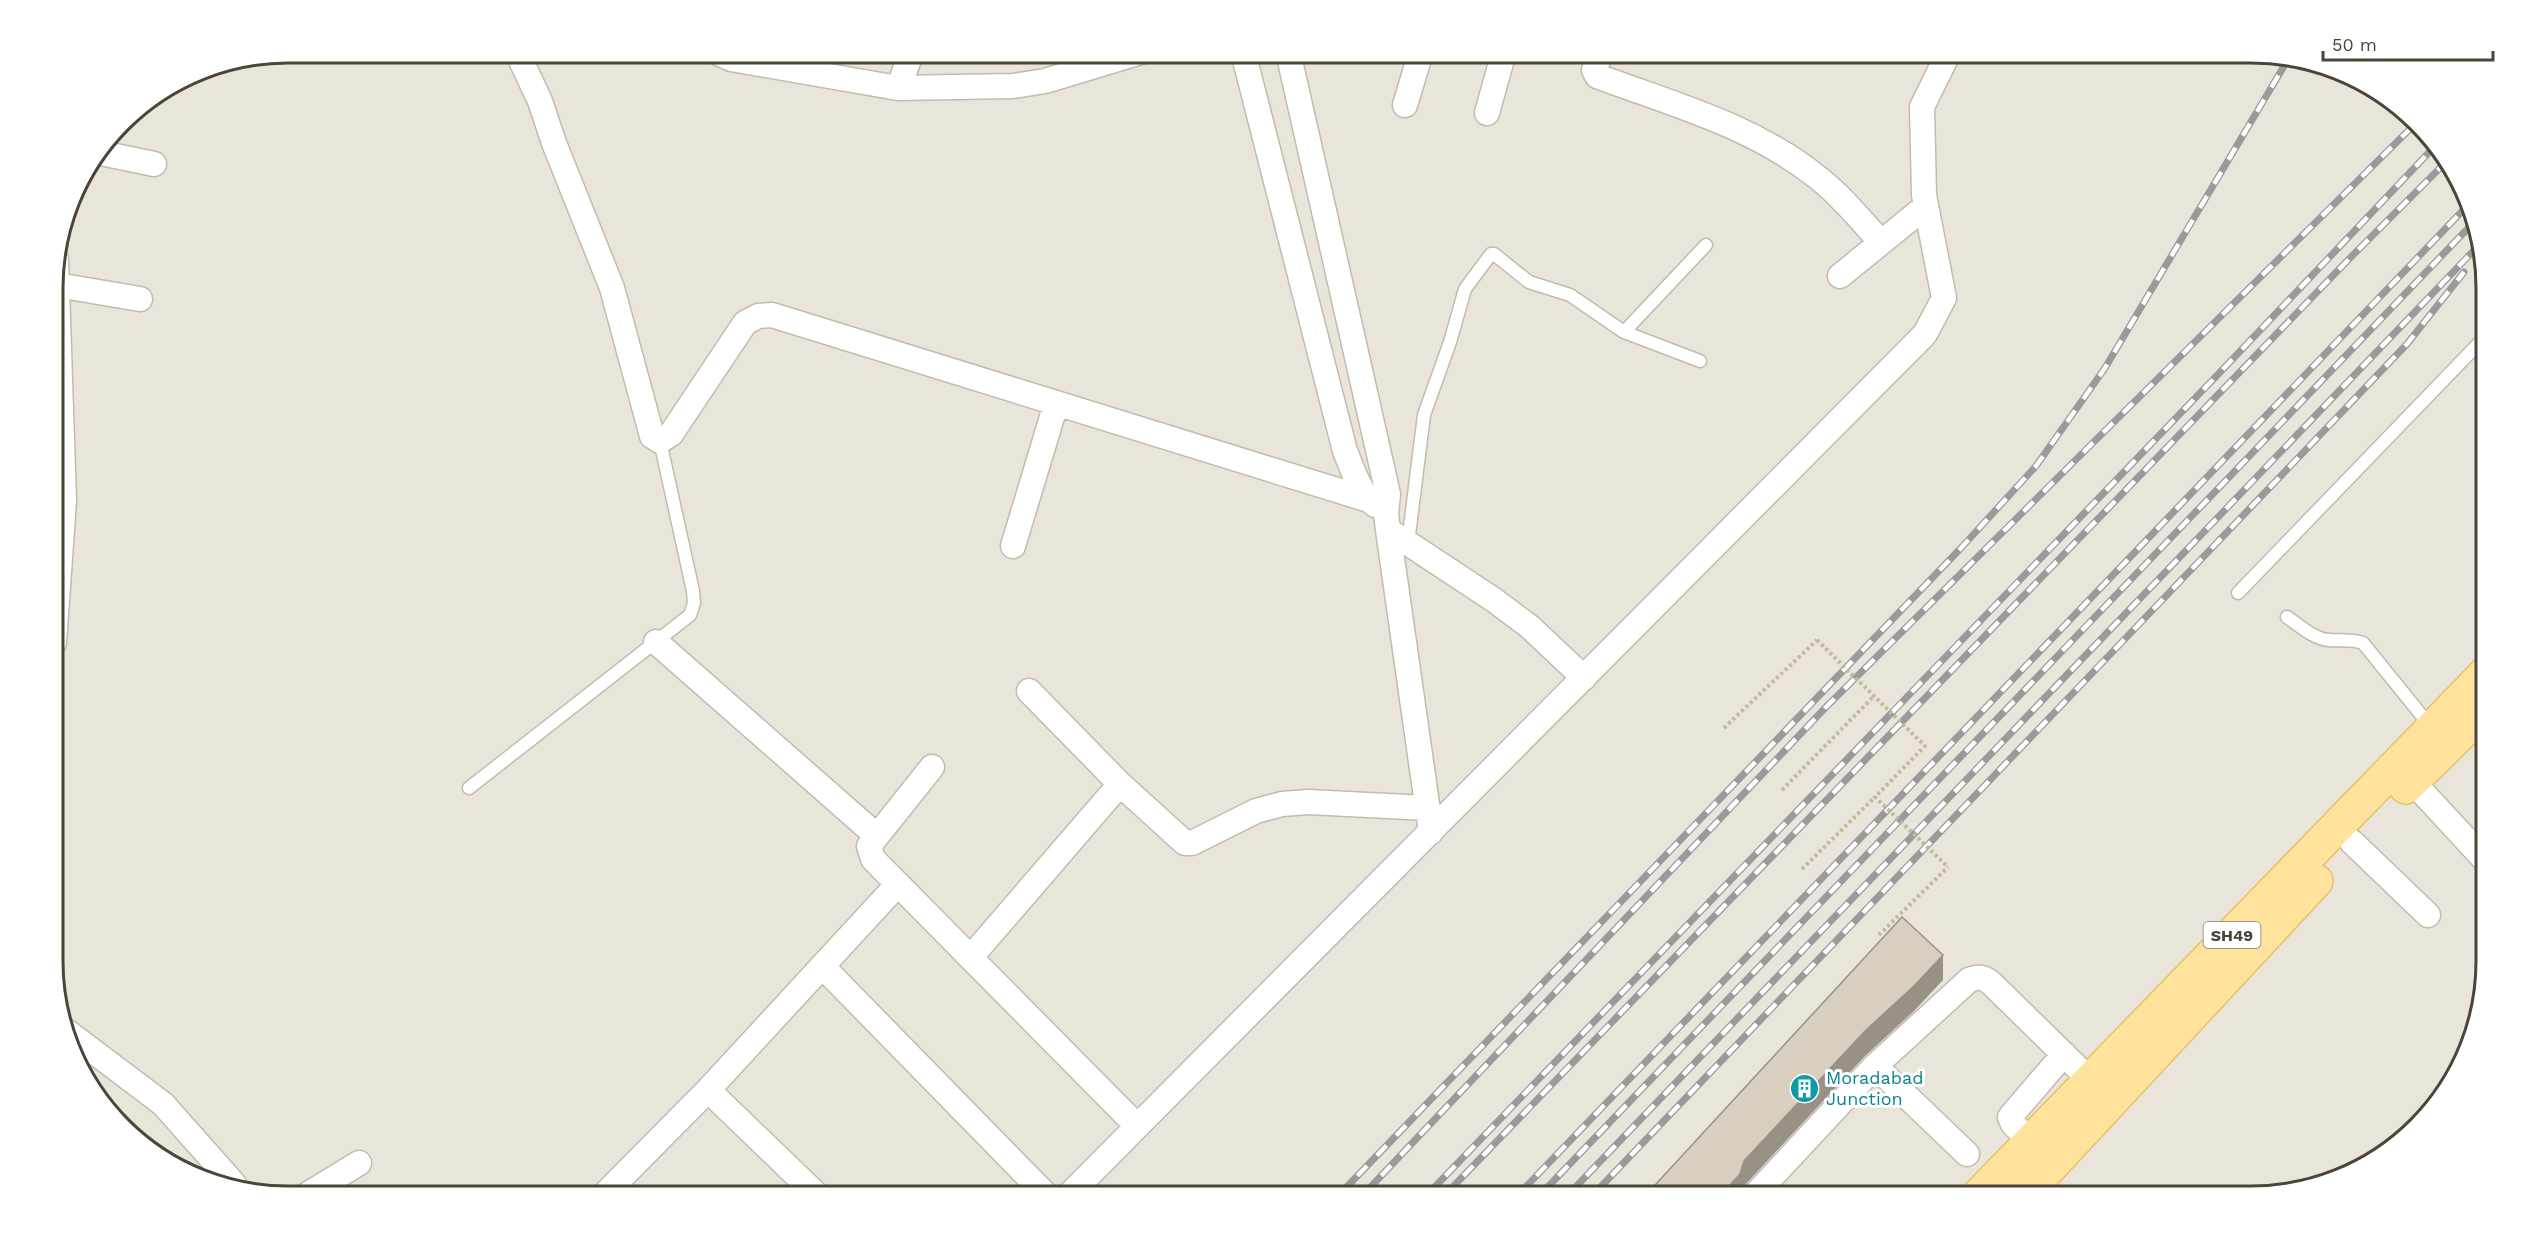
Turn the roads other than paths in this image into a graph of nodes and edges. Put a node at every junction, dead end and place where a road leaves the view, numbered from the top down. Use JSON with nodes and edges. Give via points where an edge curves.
{"nodes":[{"id":1,"x":523,"y":63,"type":"edge"},
{"id":2,"x":789,"y":63,"type":"edge"},
{"id":3,"x":908,"y":63,"type":"edge"},
{"id":4,"x":1105,"y":63,"type":"edge"},
{"id":5,"x":1246,"y":63,"type":"edge"},
{"id":6,"x":1290,"y":63,"type":"edge"},
{"id":7,"x":1418,"y":63,"type":"edge"},
{"id":8,"x":1501,"y":63,"type":"edge"},
{"id":9,"x":1597,"y":63,"type":"edge"},
{"id":10,"x":1944,"y":63,"type":"edge"},
{"id":11,"x":898,"y":88,"type":"junction"},
{"id":12,"x":1405,"y":105,"type":"dead end"},
{"id":13,"x":1488,"y":113,"type":"dead end"},
{"id":14,"x":107,"y":154,"type":"edge"},
{"id":15,"x":154,"y":164,"type":"dead end"},
{"id":16,"x":1926,"y":206,"type":"junction"},
{"id":17,"x":1881,"y":242,"type":"junction"},
{"id":18,"x":1706,"y":245,"type":"dead end"},
{"id":19,"x":1840,"y":276,"type":"dead end"},
{"id":20,"x":63,"y":286,"type":"edge"},
{"id":21,"x":140,"y":299,"type":"dead end"},
{"id":22,"x":1624,"y":332,"type":"junction"},
{"id":23,"x":2476,"y":346,"type":"edge"},
{"id":24,"x":1700,"y":362,"type":"dead end"},
{"id":25,"x":1056,"y":404,"type":"junction"},
{"id":26,"x":660,"y":441,"type":"junction"},
{"id":27,"x":63,"y":470,"type":"edge"},
{"id":28,"x":63,"y":515,"type":"edge"},
{"id":29,"x":1388,"y":522,"type":"junction"},
{"id":30,"x":1013,"y":546,"type":"dead end"},
{"id":31,"x":2238,"y":593,"type":"dead end"},
{"id":32,"x":2287,"y":617,"type":"dead end"},
{"id":33,"x":656,"y":642,"type":"junction"},
{"id":34,"x":1584,"y":678,"type":"junction"},
{"id":35,"x":2476,"y":683,"type":"edge"},
{"id":36,"x":1029,"y":691,"type":"dead end"},
{"id":37,"x":2476,"y":717,"type":"edge"},
{"id":38,"x":2432,"y":728,"type":"junction"},
{"id":39,"x":932,"y":767,"type":"dead end"},
{"id":40,"x":2404,"y":773,"type":"junction"},
{"id":41,"x":1120,"y":784,"type":"junction"},
{"id":42,"x":469,"y":788,"type":"dead end"},
{"id":43,"x":1428,"y":808,"type":"junction"},
{"id":44,"x":1431,"y":832,"type":"junction"},
{"id":45,"x":878,"y":836,"type":"junction"},
{"id":46,"x":2352,"y":842,"type":"junction"},
{"id":47,"x":2476,"y":850,"type":"edge"},
{"id":48,"x":898,"y":884,"type":"junction"},
{"id":49,"x":2428,"y":915,"type":"dead end"},
{"id":50,"x":971,"y":957,"type":"junction"},
{"id":51,"x":822,"y":966,"type":"junction"},
{"id":52,"x":77,"y":1039,"type":"edge"},
{"id":53,"x":2064,"y":1054,"type":"junction"},
{"id":54,"x":1875,"y":1066,"type":"junction"},
{"id":55,"x":2091,"y":1081,"type":"junction"},
{"id":56,"x":708,"y":1090,"type":"junction"},
{"id":57,"x":1137,"y":1126,"type":"junction"},
{"id":58,"x":2031,"y":1142,"type":"junction"},
{"id":59,"x":1967,"y":1154,"type":"dead end"},
{"id":60,"x":359,"y":1163,"type":"dead end"},
{"id":61,"x":229,"y":1178,"type":"edge"},
{"id":62,"x":322,"y":1186,"type":"edge"},
{"id":63,"x":613,"y":1186,"type":"edge"},
{"id":64,"x":808,"y":1186,"type":"edge"},
{"id":65,"x":1037,"y":1186,"type":"edge"},
{"id":66,"x":1078,"y":1186,"type":"edge"},
{"id":67,"x":1763,"y":1186,"type":"edge"},
{"id":68,"x":1988,"y":1186,"type":"edge"},
{"id":69,"x":2040,"y":1186,"type":"edge"}],
"edges":[{"from":1,"to":26,"type":"street","via":[[612,288],[652,436]]},
{"from":2,"to":11,"type":"street"},
{"from":3,"to":11,"type":"street"},
{"from":4,"to":11,"type":"street","via":[[1024,84]]},
{"from":5,"to":29,"type":"street","via":[[1345,451],[1357,480]]},
{"from":6,"to":29,"type":"street","via":[[1388,494]]},
{"from":7,"to":12,"type":"street"},
{"from":8,"to":13,"type":"street"},
{"from":9,"to":17,"type":"street","via":[[1594,70],[1597,76],[1727,124],[1778,149],[1819,177]]},
{"from":10,"to":16,"type":"street","via":[[1922,107]]},
{"from":14,"to":15,"type":"street"},
{"from":16,"to":17,"type":"street"},
{"from":16,"to":34,"type":"street","via":[[1944,298],[1925,334]]},
{"from":17,"to":19,"type":"street"},
{"from":18,"to":22,"type":"lane"},
{"from":20,"to":21,"type":"street"},
{"from":22,"to":24,"type":"lane"},
{"from":22,"to":29,"type":"lane","via":[[1570,295],[1535,285],[1494,254],[1489,255],[1465,289]]},
{"from":23,"to":31,"type":"lane"},
{"from":25,"to":26,"type":"street","via":[[792,320],[758,316],[745,323],[671,434]]},
{"from":25,"to":29,"type":"street"},
{"from":25,"to":30,"type":"street"},
{"from":26,"to":33,"type":"lane","via":[[694,603],[690,615]]},
{"from":27,"to":28,"type":"street"},
{"from":29,"to":34,"type":"street","via":[[1530,627]]},
{"from":29,"to":43,"type":"street"},
{"from":32,"to":38,"type":"lane","via":[[2319,638],[2362,643]]},
{"from":33,"to":42,"type":"lane"},
{"from":33,"to":45,"type":"street"},
{"from":34,"to":44,"type":"street"},
{"from":35,"to":38,"type":"main road","number":"SH49"},
{"from":36,"to":41,"type":"street"},
{"from":37,"to":40,"type":"main road","number":"SH49"},
{"from":38,"to":40,"type":"main road","number":"SH49"},
{"from":39,"to":45,"type":"street"},
{"from":40,"to":46,"type":"main road","number":"SH49"},
{"from":40,"to":47,"type":"street"},
{"from":40,"to":55,"type":"main road","number":"SH49"},
{"from":41,"to":43,"type":"street","via":[[1185,843],[1256,811],[1282,804]]},
{"from":41,"to":50,"type":"street"},
{"from":43,"to":44,"type":"street"},
{"from":44,"to":57,"type":"street"},
{"from":45,"to":48,"type":"street","via":[[869,846],[870,852]]},
{"from":46,"to":49,"type":"street"},
{"from":46,"to":69,"type":"main road","number":"SH49"},
{"from":48,"to":50,"type":"street"},
{"from":48,"to":51,"type":"street"},
{"from":50,"to":57,"type":"street"},
{"from":51,"to":56,"type":"street"},
{"from":51,"to":65,"type":"street"},
{"from":52,"to":61,"type":"street","via":[[163,1104]]},
{"from":53,"to":54,"type":"street","via":[[1992,984],[1978,977],[1969,980]]},
{"from":53,"to":55,"type":"street"},
{"from":53,"to":58,"type":"street","via":[[2010,1117]]},
{"from":54,"to":59,"type":"street"},
{"from":54,"to":67,"type":"street"},
{"from":55,"to":58,"type":"main road","number":"SH49"},
{"from":56,"to":63,"type":"street"},
{"from":56,"to":64,"type":"street"},
{"from":57,"to":66,"type":"street"},
{"from":58,"to":68,"type":"main road","number":"SH49"},
{"from":60,"to":62,"type":"street"}]}
